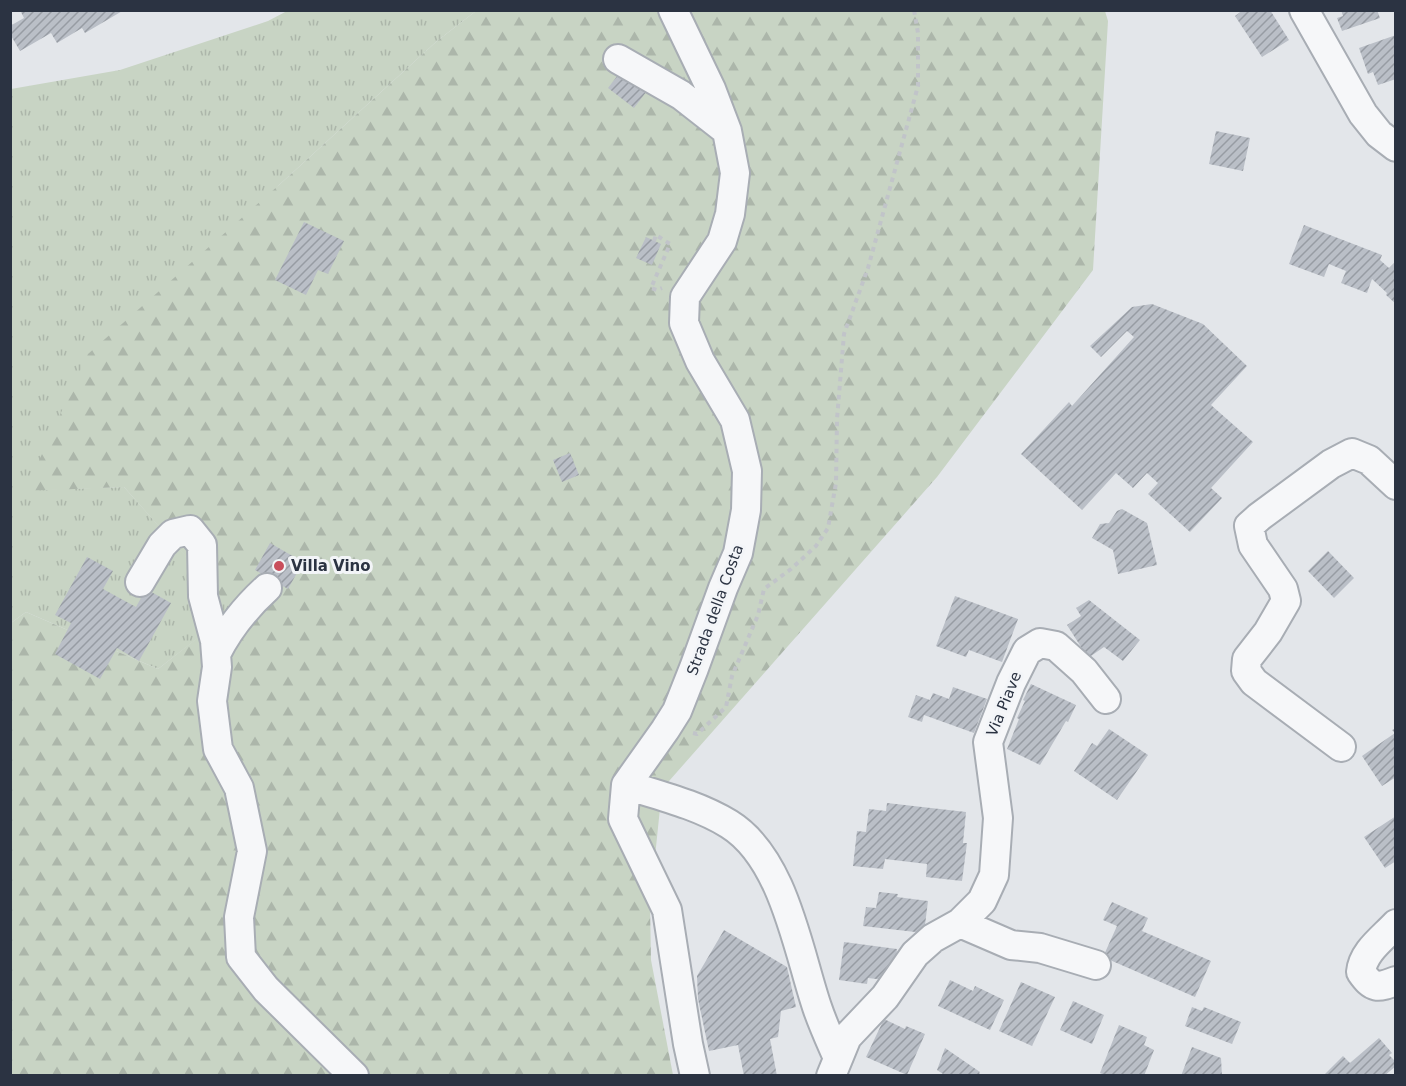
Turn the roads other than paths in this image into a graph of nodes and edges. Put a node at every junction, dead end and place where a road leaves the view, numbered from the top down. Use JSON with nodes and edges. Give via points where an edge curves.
{"nodes":[{"id":1,"x":673,"y":10,"type":"edge"},
{"id":2,"x":1304,"y":10,"type":"edge"},
{"id":3,"x":618,"y":59,"type":"dead end"},
{"id":4,"x":727,"y":131,"type":"junction"},
{"id":5,"x":1395,"y":147,"type":"edge"},
{"id":6,"x":1395,"y":485,"type":"edge"},
{"id":7,"x":140,"y":582,"type":"dead end"},
{"id":8,"x":267,"y":588,"type":"dead end"},
{"id":9,"x":216,"y":654,"type":"junction"},
{"id":10,"x":1106,"y":699,"type":"dead end"},
{"id":11,"x":1341,"y":747,"type":"dead end"},
{"id":12,"x":626,"y":785,"type":"junction"},
{"id":13,"x":960,"y":923,"type":"junction"},
{"id":14,"x":1395,"y":924,"type":"edge"},
{"id":15,"x":1096,"y":965,"type":"dead end"},
{"id":16,"x":1395,"y":981,"type":"edge"},
{"id":17,"x":835,"y":1067,"type":"edge"},
{"id":18,"x":354,"y":1076,"type":"edge"},
{"id":19,"x":695,"y":1076,"type":"edge"}],
"edges":[{"from":1,"to":4,"type":"street","name":"Strada della Costa"},
{"from":2,"to":5,"type":"street","via":[[1363,114]]},
{"from":3,"to":4,"type":"street","via":[[681,95]]},
{"from":4,"to":12,"type":"street","name":"Strada della Costa","via":[[735,173],[730,214],[722,241],[685,297],[684,323],[700,361],[735,420],[747,471],[746,510],[738,553],[677,711]]},
{"from":6,"to":11,"type":"street","via":[[1369,460],[1352,453],[1331,464],[1249,526],[1253,545],[1283,589],[1286,602],[1247,659],[1246,671],[1254,682]]},
{"from":7,"to":9,"type":"street","via":[[162,545],[173,534],[190,530],[202,545],[203,596]]},
{"from":8,"to":9,"type":"street","via":[[247,606]]},
{"from":9,"to":18,"type":"street","via":[[212,701],[218,749],[239,788],[252,851],[239,917],[241,957],[266,989]]},
{"from":10,"to":13,"type":"street","name":"Via Piave","via":[[1084,671],[1056,646],[1040,643],[1026,651],[988,742],[998,818],[994,875],[981,901]]},
{"from":12,"to":17,"type":"street","via":[[692,806],[731,825],[756,849],[776,881]]},
{"from":12,"to":19,"type":"street","via":[[623,819],[667,910]]},
{"from":13,"to":15,"type":"street","via":[[1011,945],[1040,948]]},
{"from":13,"to":17,"type":"street","name":"Via Piave","via":[[915,954],[885,997],[847,1037]]},
{"from":14,"to":16,"type":"street","via":[[1366,955],[1361,972],[1369,984],[1380,987]]}]}
